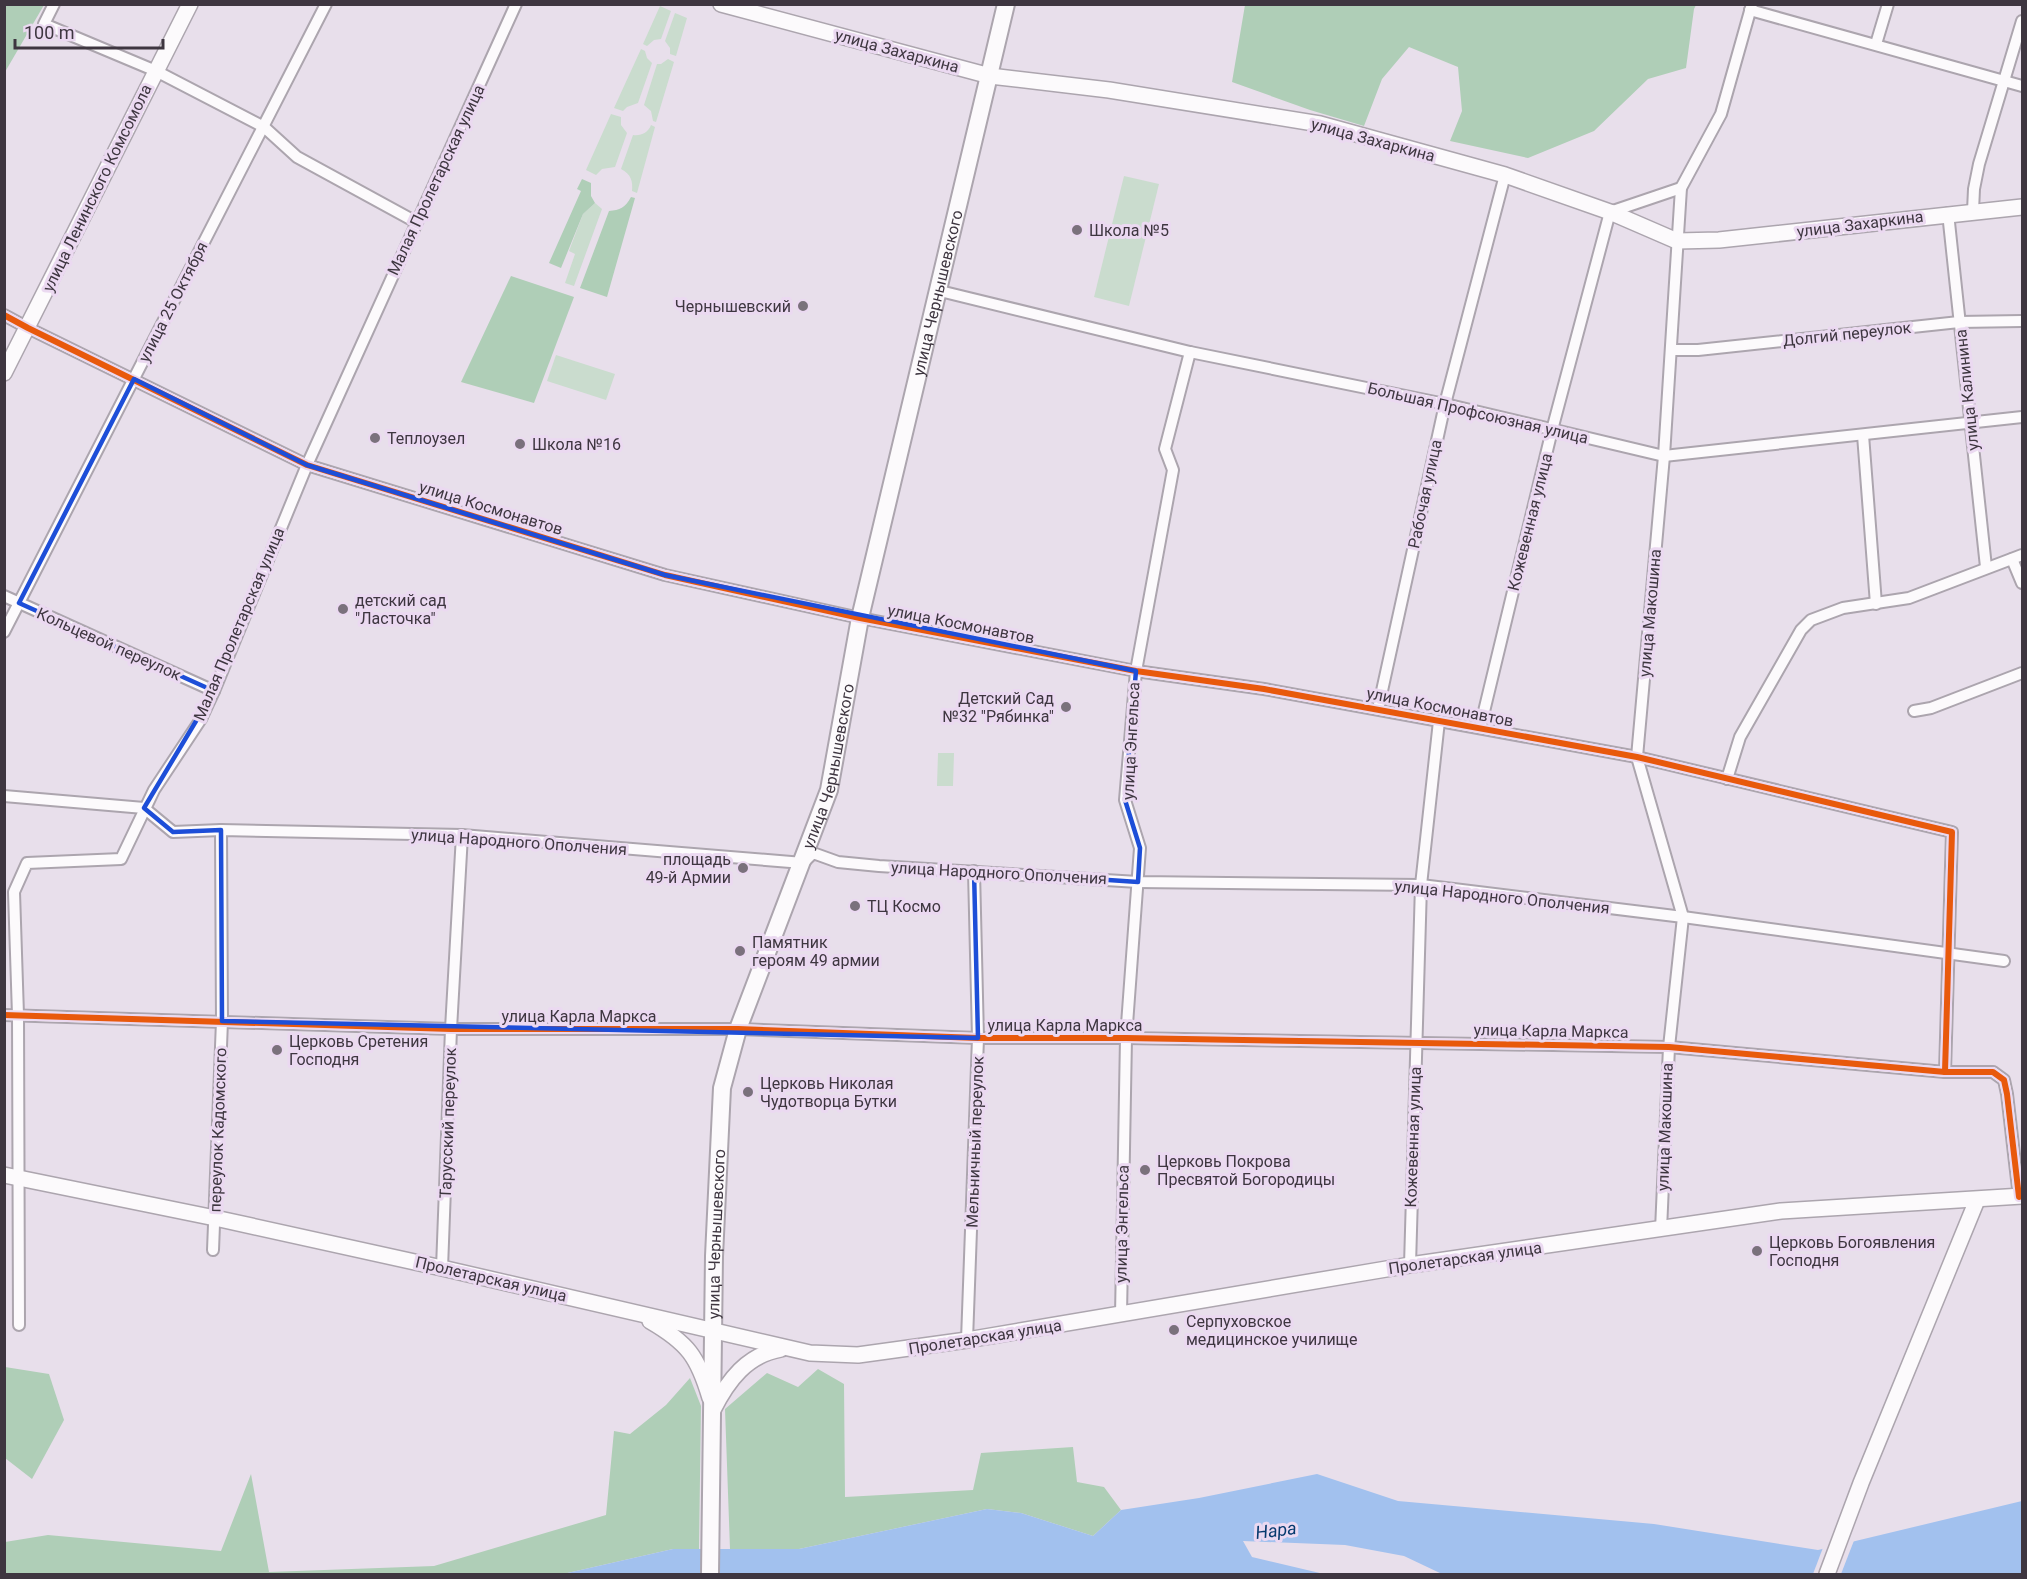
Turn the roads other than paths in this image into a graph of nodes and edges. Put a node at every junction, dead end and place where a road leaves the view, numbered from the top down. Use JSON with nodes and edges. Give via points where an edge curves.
{"nodes":[{"id":1,"x":54,"y":4,"type":"edge"},
{"id":2,"x":190,"y":4,"type":"edge"},
{"id":3,"x":326,"y":4,"type":"edge"},
{"id":4,"x":516,"y":4,"type":"edge"},
{"id":5,"x":721,"y":4,"type":"edge"},
{"id":6,"x":1006,"y":4,"type":"edge"},
{"id":7,"x":1888,"y":4,"type":"edge"},
{"id":8,"x":1751,"y":7,"type":"edge"},
{"id":9,"x":2022,"y":21,"type":"edge"},
{"id":10,"x":1875,"y":44,"type":"junction"},
{"id":11,"x":156,"y":71,"type":"junction"},
{"id":12,"x":990,"y":75,"type":"junction"},
{"id":13,"x":2004,"y":81,"type":"junction"},
{"id":14,"x":2022,"y":86,"type":"edge"},
{"id":15,"x":264,"y":127,"type":"junction"},
{"id":16,"x":1504,"y":175,"type":"junction"},
{"id":17,"x":1681,"y":188,"type":"junction"},
{"id":18,"x":2022,"y":207,"type":"edge"},
{"id":19,"x":1973,"y":211,"type":"junction"},
{"id":20,"x":1610,"y":212,"type":"junction"},
{"id":21,"x":1948,"y":213,"type":"junction"},
{"id":22,"x":416,"y":222,"type":"junction"},
{"id":23,"x":1677,"y":241,"type":"junction"},
{"id":24,"x":940,"y":291,"type":"junction"},
{"id":25,"x":4,"y":315,"type":"edge"},
{"id":26,"x":2022,"y":321,"type":"edge"},
{"id":27,"x":1959,"y":322,"type":"junction"},
{"id":28,"x":28,"y":328,"type":"junction"},
{"id":29,"x":1671,"y":350,"type":"junction"},
{"id":30,"x":1190,"y":352,"type":"junction"},
{"id":31,"x":4,"y":372,"type":"edge"},
{"id":32,"x":134,"y":379,"type":"junction"},
{"id":33,"x":1445,"y":404,"type":"junction"},
{"id":34,"x":2022,"y":417,"type":"edge"},
{"id":35,"x":1970,"y":424,"type":"junction"},
{"id":36,"x":1552,"y":430,"type":"junction"},
{"id":37,"x":1863,"y":435,"type":"junction"},
{"id":38,"x":1664,"y":456,"type":"junction"},
{"id":39,"x":306,"y":465,"type":"junction"},
{"id":40,"x":2018,"y":557,"type":"edge"},
{"id":41,"x":1986,"y":567,"type":"junction"},
{"id":42,"x":2022,"y":584,"type":"edge"},
{"id":43,"x":4,"y":596,"type":"edge"},
{"id":44,"x":19,"y":603,"type":"junction"},
{"id":45,"x":1876,"y":604,"type":"junction"},
{"id":46,"x":860,"y":618,"type":"junction"},
{"id":47,"x":4,"y":632,"type":"edge"},
{"id":48,"x":1136,"y":671,"type":"junction"},
{"id":49,"x":2022,"y":673,"type":"edge"},
{"id":50,"x":214,"y":691,"type":"junction"},
{"id":51,"x":1378,"y":709,"type":"junction"},
{"id":52,"x":1914,"y":711,"type":"dead end"},
{"id":53,"x":1439,"y":721,"type":"junction"},
{"id":54,"x":1480,"y":728,"type":"junction"},
{"id":55,"x":1637,"y":757,"type":"junction"},
{"id":56,"x":1727,"y":779,"type":"junction"},
{"id":57,"x":4,"y":796,"type":"edge"},
{"id":58,"x":144,"y":808,"type":"junction"},
{"id":59,"x":220,"y":830,"type":"junction"},
{"id":60,"x":462,"y":835,"type":"junction"},
{"id":61,"x":803,"y":863,"type":"junction"},
{"id":62,"x":974,"y":871,"type":"junction"},
{"id":63,"x":1138,"y":882,"type":"junction"},
{"id":64,"x":1421,"y":885,"type":"junction"},
{"id":65,"x":9,"y":892,"type":"edge"},
{"id":66,"x":1683,"y":917,"type":"junction"},
{"id":67,"x":1949,"y":955,"type":"junction"},
{"id":68,"x":2004,"y":961,"type":"dead end"},
{"id":69,"x":4,"y":1015,"type":"edge"},
{"id":70,"x":18,"y":1016,"type":"junction"},
{"id":71,"x":222,"y":1022,"type":"junction"},
{"id":72,"x":451,"y":1029,"type":"junction"},
{"id":73,"x":738,"y":1029,"type":"junction"},
{"id":74,"x":978,"y":1038,"type":"junction"},
{"id":75,"x":1126,"y":1038,"type":"junction"},
{"id":76,"x":1416,"y":1043,"type":"junction"},
{"id":77,"x":1668,"y":1047,"type":"junction"},
{"id":78,"x":1945,"y":1072,"type":"junction"},
{"id":79,"x":11,"y":1176,"type":"edge"},
{"id":80,"x":2021,"y":1197,"type":"edge"},
{"id":81,"x":1977,"y":1200,"type":"junction"},
{"id":82,"x":215,"y":1218,"type":"junction"},
{"id":83,"x":1661,"y":1230,"type":"junction"},
{"id":84,"x":213,"y":1250,"type":"dead end"},
{"id":85,"x":1410,"y":1266,"type":"junction"},
{"id":86,"x":442,"y":1268,"type":"junction"},
{"id":87,"x":636,"y":1313,"type":"junction"},
{"id":88,"x":1121,"y":1315,"type":"junction"},
{"id":89,"x":19,"y":1325,"type":"dead end"},
{"id":90,"x":712,"y":1330,"type":"junction"},
{"id":91,"x":967,"y":1340,"type":"junction"},
{"id":92,"x":786,"y":1348,"type":"junction"},
{"id":93,"x":713,"y":1410,"type":"junction"},
{"id":94,"x":710,"y":1575,"type":"edge"},
{"id":95,"x":1827,"y":1575,"type":"edge"}],
"edges":[{"from":1,"to":11,"type":"street","via":[[44,24]]},
{"from":2,"to":11,"type":"street","name":"улица Ленинского Комсомола"},
{"from":3,"to":15,"type":"street","name":"улица 25 Октября"},
{"from":4,"to":22,"type":"street","name":"Малая Пролетарская улица"},
{"from":5,"to":12,"type":"street","name":"улица Захаркина"},
{"from":6,"to":12,"type":"main road","name":"улица Чернышевского"},
{"from":7,"to":10,"type":"street"},
{"from":8,"to":10,"type":"street"},
{"from":8,"to":17,"type":"street","name":"улица Макошина","via":[[1721,114]]},
{"from":9,"to":13,"type":"street"},
{"from":10,"to":13,"type":"street"},
{"from":11,"to":15,"type":"street"},
{"from":11,"to":28,"type":"street","name":"улица Ленинского Комсомола"},
{"from":12,"to":16,"type":"street","name":"улица Захаркина","via":[[1320,124]]},
{"from":12,"to":24,"type":"main road","name":"улица Чернышевского"},
{"from":13,"to":14,"type":"street"},
{"from":13,"to":19,"type":"street","via":[[1979,164]]},
{"from":15,"to":22,"type":"street","via":[[297,157]]},
{"from":15,"to":32,"type":"street","name":"улица 25 Октября"},
{"from":16,"to":20,"type":"street","name":"улица Захаркина"},
{"from":16,"to":33,"type":"street","name":"Рабочая улица"},
{"from":17,"to":20,"type":"street"},
{"from":17,"to":23,"type":"street","name":"улица Макошина"},
{"from":18,"to":19,"type":"street","name":"улица Захаркина"},
{"from":19,"to":21,"type":"street","name":"улица Захаркина"},
{"from":20,"to":23,"type":"street","name":"улица Захаркина"},
{"from":20,"to":36,"type":"street","name":"Кожевенная улица"},
{"from":21,"to":23,"type":"street","name":"улица Захаркина","via":[[1719,240]]},
{"from":21,"to":27,"type":"street","name":"улица Калинина"},
{"from":22,"to":39,"type":"street","name":"Малая Пролетарская улица"},
{"from":23,"to":29,"type":"street","name":"улица Макошина"},
{"from":24,"to":30,"type":"street","name":"Большая Профсоюзная улица"},
{"from":24,"to":46,"type":"main road","name":"улица Чернышевского"},
{"from":25,"to":28,"type":"street","name":"улица Космонавтов"},
{"from":26,"to":27,"type":"street","name":"Долгий переулок"},
{"from":27,"to":29,"type":"street","name":"Долгий переулок"},
{"from":27,"to":35,"type":"street","name":"улица Калинина"},
{"from":28,"to":31,"type":"street","name":"улица Ленинского Комсомола"},
{"from":28,"to":32,"type":"street","name":"улица Космонавтов"},
{"from":29,"to":38,"type":"street","name":"улица Макошина"},
{"from":30,"to":33,"type":"street","name":"Большая Профсоюзная улица"},
{"from":30,"to":48,"type":"street","name":"улица Энгельса","via":[[1165,449],[1173,470]]},
{"from":32,"to":39,"type":"street","name":"улица Космонавтов"},
{"from":32,"to":44,"type":"street","name":"улица 25 Октября"},
{"from":33,"to":36,"type":"street","name":"Большая Профсоюзная улица"},
{"from":33,"to":51,"type":"street","name":"Рабочая улица"},
{"from":34,"to":35,"type":"street","name":"Большая Профсоюзная улица"},
{"from":35,"to":37,"type":"street","name":"Большая Профсоюзная улица"},
{"from":35,"to":41,"type":"street","name":"улица Калинина"},
{"from":36,"to":38,"type":"street","name":"Большая Профсоюзная улица"},
{"from":36,"to":54,"type":"street","name":"Кожевенная улица"},
{"from":37,"to":38,"type":"street","name":"Большая Профсоюзная улица"},
{"from":37,"to":45,"type":"street"},
{"from":38,"to":55,"type":"street","name":"улица Макошина"},
{"from":39,"to":46,"type":"street","name":"улица Космонавтов","via":[[665,575]]},
{"from":39,"to":50,"type":"street","name":"Малая Пролетарская улица"},
{"from":40,"to":41,"type":"street"},
{"from":40,"to":42,"type":"street"},
{"from":41,"to":45,"type":"street","via":[[1910,598]]},
{"from":43,"to":44,"type":"street","name":"Кольцевой переулок"},
{"from":44,"to":47,"type":"street","name":"улица 25 Октября"},
{"from":44,"to":50,"type":"street","name":"Кольцевой переулок"},
{"from":45,"to":56,"type":"street","via":[[1843,608],[1811,620],[1801,630],[1740,737]]},
{"from":46,"to":48,"type":"street","name":"улица Космонавтов"},
{"from":46,"to":61,"type":"main road","name":"улица Чернышевского","via":[[829,790]]},
{"from":48,"to":51,"type":"street","name":"улица Космонавтов"},
{"from":48,"to":63,"type":"street","name":"улица Энгельса","via":[[1125,800],[1140,848]]},
{"from":49,"to":52,"type":"street"},
{"from":50,"to":58,"type":"street","name":"Малая Пролетарская улица","via":[[201,719]]},
{"from":51,"to":53,"type":"street","name":"улица Космонавтов"},
{"from":53,"to":54,"type":"street","name":"улица Космонавтов"},
{"from":53,"to":64,"type":"street","name":"Кожевенная улица"},
{"from":54,"to":55,"type":"street","name":"улица Космонавтов"},
{"from":55,"to":56,"type":"street","name":"улица Космонавтов"},
{"from":55,"to":66,"type":"street","name":"улица Макошина"},
{"from":56,"to":67,"type":"street","name":"улица Космонавтов","via":[[1952,832]]},
{"from":57,"to":58,"type":"street"},
{"from":58,"to":59,"type":"street","name":"улица Народного Ополчения","via":[[173,832]]},
{"from":58,"to":65,"type":"street","name":"Малая Пролетарская улица","via":[[121,859],[27,863]]},
{"from":59,"to":60,"type":"street","name":"улица Народного Ополчения"},
{"from":59,"to":71,"type":"street","name":"переулок Кадомского"},
{"from":60,"to":61,"type":"street","name":"улица Народного Ополчения"},
{"from":60,"to":72,"type":"street","name":"Тарусский переулок"},
{"from":61,"to":62,"type":"street","name":"улица Народного Ополчения","via":[[813,853],[838,862]]},
{"from":61,"to":73,"type":"main road","name":"улица Чернышевского"},
{"from":62,"to":63,"type":"street","name":"улица Народного Ополчения"},
{"from":62,"to":74,"type":"street","name":"Мельничный переулок"},
{"from":63,"to":64,"type":"street","name":"улица Народного Ополчения"},
{"from":63,"to":75,"type":"street","name":"улица Энгельса"},
{"from":64,"to":66,"type":"street","name":"улица Народного Ополчения"},
{"from":64,"to":76,"type":"street","name":"Кожевенная улица"},
{"from":65,"to":70,"type":"street","name":"Малая Пролетарская улица"},
{"from":66,"to":67,"type":"street","name":"улица Народного Ополчения"},
{"from":66,"to":77,"type":"street","name":"улица Макошина"},
{"from":67,"to":68,"type":"street","name":"улица Народного Ополчения"},
{"from":67,"to":78,"type":"street"},
{"from":69,"to":70,"type":"street","name":"улица Карла Маркса"},
{"from":70,"to":71,"type":"street","name":"улица Карла Маркса"},
{"from":70,"to":79,"type":"street","name":"Малая Пролетарская улица"},
{"from":71,"to":72,"type":"street","name":"улица Карла Маркса"},
{"from":71,"to":82,"type":"street","name":"переулок Кадомского"},
{"from":72,"to":73,"type":"street","name":"улица Карла Маркса"},
{"from":72,"to":86,"type":"street","name":"Тарусский переулок"},
{"from":73,"to":74,"type":"street","name":"улица Карла Маркса"},
{"from":73,"to":90,"type":"main road","name":"улица Чернышевского","via":[[722,1088]]},
{"from":74,"to":75,"type":"street","name":"улица Карла Маркса"},
{"from":74,"to":91,"type":"street","name":"Мельничный переулок"},
{"from":75,"to":76,"type":"street","name":"улица Карла Маркса"},
{"from":75,"to":88,"type":"street","name":"улица Энгельса"},
{"from":76,"to":77,"type":"street","name":"улица Карла Маркса"},
{"from":76,"to":85,"type":"street","name":"Кожевенная улица"},
{"from":77,"to":78,"type":"street","name":"улица Карла Маркса"},
{"from":77,"to":83,"type":"street","name":"улица Макошина"},
{"from":78,"to":80,"type":"street","name":"улица Карла Маркса","via":[[1993,1072],[2004,1080]]},
{"from":79,"to":82,"type":"street","name":"Пролетарская улица"},
{"from":79,"to":89,"type":"street","name":"Малая Пролетарская улица"},
{"from":80,"to":81,"type":"street","name":"Пролетарская улица"},
{"from":81,"to":83,"type":"street","name":"Пролетарская улица","via":[[1781,1211]]},
{"from":81,"to":95,"type":"street"},
{"from":82,"to":84,"type":"street","name":"переулок Кадомского"},
{"from":82,"to":86,"type":"street","name":"Пролетарская улица"},
{"from":83,"to":85,"type":"street","name":"Пролетарская улица"},
{"from":85,"to":88,"type":"street","name":"Пролетарская улица"},
{"from":86,"to":87,"type":"street","name":"Пролетарская улица"},
{"from":87,"to":90,"type":"street","name":"Пролетарская улица"},
{"from":87,"to":93,"type":"street","via":[[688,1347],[702,1372]]},
{"from":88,"to":91,"type":"street","name":"Пролетарская улица"},
{"from":90,"to":92,"type":"street","name":"Пролетарская улица"},
{"from":90,"to":93,"type":"main road","name":"улица Чернышевского"},
{"from":91,"to":92,"type":"street","name":"Пролетарская улица","via":[[858,1355]]},
{"from":92,"to":93,"type":"street","via":[[765,1352],[750,1361],[723,1389]]},
{"from":93,"to":94,"type":"main road","name":"улица Чернышевского"}]}
